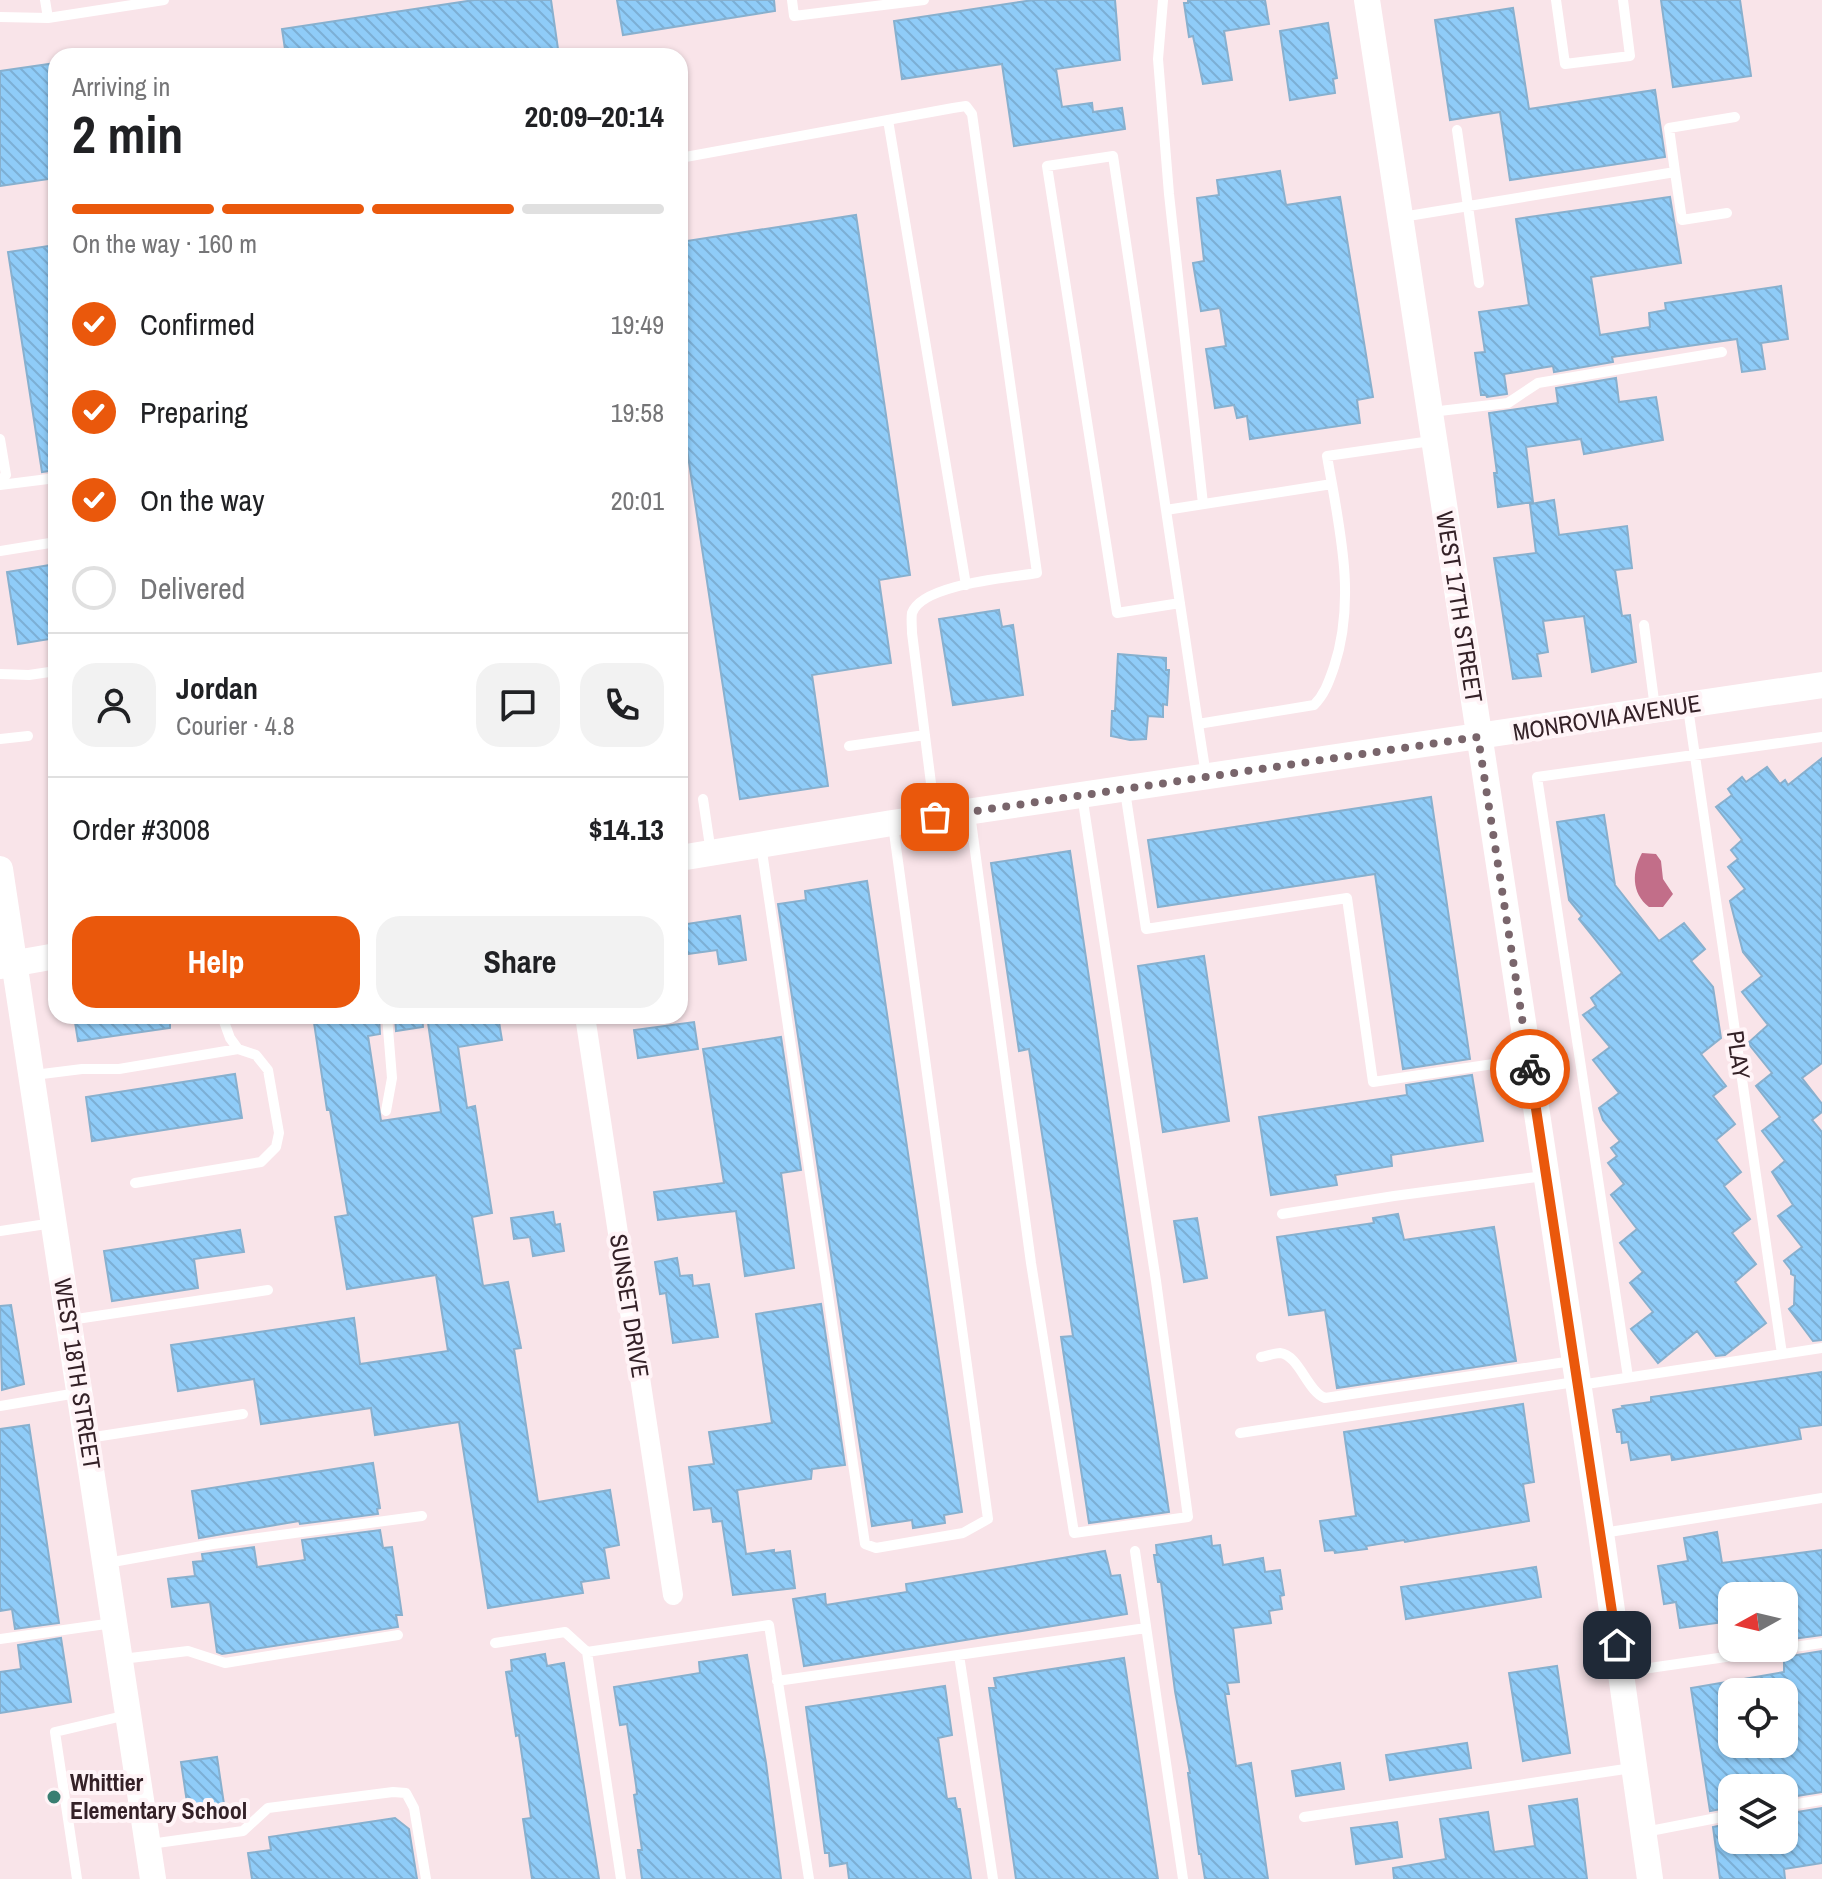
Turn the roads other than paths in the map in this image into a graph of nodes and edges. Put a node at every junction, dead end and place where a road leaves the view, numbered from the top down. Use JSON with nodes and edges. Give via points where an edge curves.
{"nodes":[{"id":1,"x":45,"y":0,"type":"edge"},
{"id":2,"x":164,"y":0,"type":"edge"},
{"id":3,"x":792,"y":0,"type":"edge"},
{"id":4,"x":924,"y":0,"type":"edge"},
{"id":5,"x":1163,"y":0,"type":"edge"},
{"id":6,"x":1367,"y":0,"type":"edge"},
{"id":7,"x":1556,"y":0,"type":"edge"},
{"id":8,"x":1623,"y":0,"type":"edge"},
{"id":9,"x":0,"y":17,"type":"edge"},
{"id":10,"x":48,"y":18,"type":"junction"},
{"id":11,"x":1735,"y":117,"type":"dead end"},
{"id":12,"x":888,"y":120,"type":"junction"},
{"id":13,"x":1457,"y":130,"type":"dead end"},
{"id":14,"x":688,"y":157,"type":"edge"},
{"id":15,"x":1675,"y":172,"type":"junction"},
{"id":16,"x":1468,"y":206,"type":"junction"},
{"id":17,"x":1727,"y":213,"type":"dead end"},
{"id":18,"x":1400,"y":218,"type":"junction"},
{"id":19,"x":1479,"y":283,"type":"dead end"},
{"id":20,"x":1722,"y":352,"type":"dead end"},
{"id":21,"x":1429,"y":412,"type":"junction"},
{"id":22,"x":0,"y":439,"type":"edge"},
{"id":23,"x":1433,"y":441,"type":"junction"},
{"id":24,"x":48,"y":479,"type":"edge"},
{"id":25,"x":0,"y":483,"type":"edge"},
{"id":26,"x":1332,"y":484,"type":"junction"},
{"id":27,"x":1203,"y":504,"type":"junction"},
{"id":28,"x":1166,"y":510,"type":"junction"},
{"id":29,"x":48,"y":543,"type":"edge"},
{"id":30,"x":0,"y":551,"type":"edge"},
{"id":31,"x":966,"y":585,"type":"junction"},
{"id":32,"x":1180,"y":603,"type":"junction"},
{"id":33,"x":1644,"y":625,"type":"dead end"},
{"id":34,"x":48,"y":672,"type":"edge"},
{"id":35,"x":0,"y":674,"type":"edge"},
{"id":36,"x":1822,"y":685,"type":"edge"},
{"id":37,"x":1688,"y":706,"type":"junction"},
{"id":38,"x":1655,"y":710,"type":"junction"},
{"id":39,"x":1198,"y":724,"type":"junction"},
{"id":40,"x":925,"y":735,"type":"junction"},
{"id":41,"x":28,"y":736,"type":"dead end"},
{"id":42,"x":1478,"y":737,"type":"junction"},
{"id":43,"x":1822,"y":737,"type":"edge"},
{"id":44,"x":0,"y":739,"type":"edge"},
{"id":45,"x":849,"y":746,"type":"dead end"},
{"id":46,"x":1695,"y":755,"type":"junction"},
{"id":47,"x":1207,"y":777,"type":"junction"},
{"id":48,"x":1125,"y":789,"type":"junction"},
{"id":49,"x":1082,"y":795,"type":"junction"},
{"id":50,"x":703,"y":799,"type":"dead end"},
{"id":51,"x":969,"y":812,"type":"junction"},
{"id":52,"x":935,"y":817,"type":"junction"},
{"id":53,"x":892,"y":823,"type":"junction"},
{"id":54,"x":761,"y":845,"type":"junction"},
{"id":55,"x":711,"y":853,"type":"junction"},
{"id":56,"x":688,"y":857,"type":"edge"},
{"id":57,"x":0,"y":869,"type":"edge"},
{"id":58,"x":48,"y":957,"type":"edge"},
{"id":59,"x":7,"y":965,"type":"edge"},
{"id":60,"x":225,"y":1024,"type":"edge"},
{"id":61,"x":388,"y":1024,"type":"edge"},
{"id":62,"x":586,"y":1024,"type":"edge"},
{"id":63,"x":238,"y":1049,"type":"junction"},
{"id":64,"x":1529,"y":1059,"type":"junction"},
{"id":65,"x":32,"y":1075,"type":"junction"},
{"id":66,"x":386,"y":1111,"type":"dead end"},
{"id":67,"x":1546,"y":1176,"type":"junction"},
{"id":68,"x":135,"y":1183,"type":"dead end"},
{"id":69,"x":1282,"y":1214,"type":"dead end"},
{"id":70,"x":54,"y":1223,"type":"junction"},
{"id":71,"x":0,"y":1231,"type":"edge"},
{"id":72,"x":268,"y":1290,"type":"dead end"},
{"id":73,"x":68,"y":1320,"type":"junction"},
{"id":74,"x":1822,"y":1348,"type":"edge"},
{"id":75,"x":1782,"y":1354,"type":"junction"},
{"id":76,"x":1261,"y":1357,"type":"dead end"},
{"id":77,"x":1576,"y":1376,"type":"junction"},
{"id":78,"x":1628,"y":1377,"type":"junction"},
{"id":79,"x":79,"y":1393,"type":"junction"},
{"id":80,"x":0,"y":1406,"type":"edge"},
{"id":81,"x":243,"y":1414,"type":"dead end"},
{"id":82,"x":1240,"y":1433,"type":"dead end"},
{"id":83,"x":86,"y":1438,"type":"junction"},
{"id":84,"x":1822,"y":1498,"type":"edge"},
{"id":85,"x":422,"y":1516,"type":"dead end"},
{"id":86,"x":1601,"y":1533,"type":"junction"},
{"id":87,"x":1135,"y":1551,"type":"dead end"},
{"id":88,"x":105,"y":1563,"type":"junction"},
{"id":89,"x":673,"y":1595,"type":"dead end"},
{"id":90,"x":114,"y":1623,"type":"junction"},
{"id":91,"x":1146,"y":1628,"type":"junction"},
{"id":92,"x":398,"y":1635,"type":"dead end"},
{"id":93,"x":0,"y":1639,"type":"edge"},
{"id":94,"x":495,"y":1643,"type":"dead end"},
{"id":95,"x":1822,"y":1643,"type":"edge"},
{"id":96,"x":587,"y":1652,"type":"junction"},
{"id":97,"x":959,"y":1655,"type":"junction"},
{"id":98,"x":120,"y":1660,"type":"junction"},
{"id":99,"x":1621,"y":1673,"type":"junction"},
{"id":100,"x":777,"y":1681,"type":"junction"},
{"id":101,"x":129,"y":1714,"type":"junction"},
{"id":102,"x":1634,"y":1767,"type":"junction"},
{"id":103,"x":1822,"y":1800,"type":"edge"},
{"id":104,"x":1798,"y":1804,"type":"edge"},
{"id":105,"x":1304,"y":1817,"type":"dead end"},
{"id":106,"x":1718,"y":1818,"type":"edge"},
{"id":107,"x":1643,"y":1832,"type":"junction"},
{"id":108,"x":148,"y":1845,"type":"junction"},
{"id":109,"x":77,"y":1879,"type":"edge"},
{"id":110,"x":153,"y":1879,"type":"edge"},
{"id":111,"x":426,"y":1879,"type":"edge"},
{"id":112,"x":621,"y":1879,"type":"edge"},
{"id":113,"x":809,"y":1879,"type":"edge"},
{"id":114,"x":993,"y":1879,"type":"edge"},
{"id":115,"x":1183,"y":1879,"type":"edge"},
{"id":116,"x":1650,"y":1879,"type":"edge"}],
"edges":[{"from":1,"to":10,"type":"lane"},
{"from":2,"to":10,"type":"lane"},
{"from":3,"to":4,"type":"lane","via":[[794,16]]},
{"from":5,"to":27,"type":"lane","via":[[1158,59]]},
{"from":6,"to":18,"type":"street","name":"WEST 17TH STREET"},
{"from":7,"to":8,"type":"lane","via":[[1565,64],[1630,56]]},
{"from":9,"to":10,"type":"lane"},
{"from":11,"to":15,"type":"lane","via":[[1669,128]]},
{"from":12,"to":14,"type":"lane"},
{"from":12,"to":31,"type":"lane"},
{"from":12,"to":31,"type":"lane","via":[[966,106],[972,114],[1037,573]]},
{"from":13,"to":16,"type":"lane"},
{"from":15,"to":16,"type":"lane"},
{"from":15,"to":17,"type":"lane","via":[[1682,220]]},
{"from":16,"to":18,"type":"lane"},
{"from":16,"to":19,"type":"lane"},
{"from":18,"to":21,"type":"street","name":"WEST 17TH STREET"},
{"from":20,"to":21,"type":"lane","via":[[1538,383],[1508,403]]},
{"from":21,"to":23,"type":"street","name":"WEST 17TH STREET"},
{"from":22,"to":25,"type":"lane","via":[[6,475]]},
{"from":23,"to":26,"type":"lane","via":[[1327,456]]},
{"from":23,"to":42,"type":"street","name":"WEST 17TH STREET"},
{"from":24,"to":25,"type":"lane"},
{"from":26,"to":27,"type":"lane"},
{"from":26,"to":39,"type":"lane","via":[[1343,551],[1346,621],[1321,698],[1314,705]]},
{"from":27,"to":28,"type":"lane"},
{"from":28,"to":32,"type":"lane"},
{"from":28,"to":32,"type":"lane","via":[[1113,156],[1047,166],[1117,613]]},
{"from":29,"to":30,"type":"lane"},
{"from":31,"to":40,"type":"lane","via":[[935,593],[912,613]]},
{"from":32,"to":39,"type":"lane"},
{"from":33,"to":38,"type":"lane"},
{"from":34,"to":35,"type":"lane"},
{"from":36,"to":37,"type":"street","name":"MONROVIA AVENUE"},
{"from":37,"to":38,"type":"street","name":"MONROVIA AVENUE"},
{"from":37,"to":46,"type":"lane","name":"PLAY"},
{"from":38,"to":42,"type":"street","name":"MONROVIA AVENUE"},
{"from":39,"to":47,"type":"lane"},
{"from":40,"to":45,"type":"lane"},
{"from":40,"to":52,"type":"lane"},
{"from":41,"to":44,"type":"lane"},
{"from":42,"to":47,"type":"street","name":"MONROVIA AVENUE"},
{"from":42,"to":64,"type":"street","name":"WEST 17TH STREET"},
{"from":43,"to":46,"type":"lane"},
{"from":46,"to":75,"type":"lane","name":"PLAY"},
{"from":46,"to":78,"type":"lane","via":[[1537,777]]},
{"from":47,"to":48,"type":"street","name":"MONROVIA AVENUE"},
{"from":48,"to":49,"type":"street","name":"MONROVIA AVENUE"},
{"from":48,"to":64,"type":"lane","via":[[1146,929],[1347,898],[1373,1082]]},
{"from":49,"to":51,"type":"street","name":"MONROVIA AVENUE"},
{"from":49,"to":51,"type":"lane","via":[[1188,1517],[1074,1533]]},
{"from":50,"to":55,"type":"lane"},
{"from":51,"to":52,"type":"street","name":"MONROVIA AVENUE"},
{"from":52,"to":53,"type":"street","name":"MONROVIA AVENUE"},
{"from":53,"to":54,"type":"street","name":"MONROVIA AVENUE"},
{"from":53,"to":54,"type":"lane","via":[[988,1519],[963,1533],[876,1548],[865,1544]]},
{"from":54,"to":55,"type":"street","name":"MONROVIA AVENUE"},
{"from":55,"to":56,"type":"street","name":"MONROVIA AVENUE"},
{"from":57,"to":59,"type":"street","name":"WEST 18TH STREET"},
{"from":58,"to":59,"type":"street"},
{"from":59,"to":65,"type":"street","name":"WEST 18TH STREET"},
{"from":60,"to":63,"type":"lane"},
{"from":61,"to":66,"type":"lane","via":[[392,1078]]},
{"from":62,"to":89,"type":"street","name":"SUNSET DRIVE"},
{"from":63,"to":65,"type":"lane","via":[[119,1069]]},
{"from":63,"to":68,"type":"lane","via":[[256,1055],[268,1070],[279,1133],[276,1147],[261,1162]]},
{"from":64,"to":67,"type":"street","name":"WEST 17TH STREET"},
{"from":65,"to":70,"type":"street","name":"WEST 18TH STREET"},
{"from":67,"to":69,"type":"lane"},
{"from":67,"to":77,"type":"street","name":"WEST 17TH STREET"},
{"from":70,"to":71,"type":"lane"},
{"from":70,"to":73,"type":"street","name":"WEST 18TH STREET"},
{"from":72,"to":73,"type":"lane"},
{"from":73,"to":79,"type":"street","name":"WEST 18TH STREET"},
{"from":74,"to":75,"type":"lane"},
{"from":75,"to":78,"type":"lane"},
{"from":76,"to":77,"type":"lane","via":[[1290,1357],[1325,1398]]},
{"from":77,"to":78,"type":"lane"},
{"from":77,"to":82,"type":"lane"},
{"from":77,"to":86,"type":"street","name":"WEST 17TH STREET"},
{"from":79,"to":80,"type":"lane"},
{"from":79,"to":83,"type":"street","name":"WEST 18TH STREET"},
{"from":81,"to":83,"type":"lane"},
{"from":83,"to":88,"type":"street","name":"WEST 18TH STREET"},
{"from":84,"to":86,"type":"lane"},
{"from":85,"to":88,"type":"lane"},
{"from":86,"to":99,"type":"street","name":"WEST 17TH STREET"},
{"from":87,"to":91,"type":"lane"},
{"from":88,"to":90,"type":"street","name":"WEST 18TH STREET"},
{"from":90,"to":93,"type":"lane"},
{"from":90,"to":98,"type":"street","name":"WEST 18TH STREET"},
{"from":91,"to":97,"type":"lane"},
{"from":91,"to":115,"type":"lane"},
{"from":92,"to":98,"type":"lane","via":[[225,1663],[188,1651]]},
{"from":94,"to":96,"type":"lane","via":[[565,1632]]},
{"from":95,"to":99,"type":"lane"},
{"from":96,"to":100,"type":"lane","via":[[769,1625]]},
{"from":96,"to":112,"type":"lane"},
{"from":97,"to":100,"type":"lane"},
{"from":97,"to":114,"type":"lane"},
{"from":98,"to":101,"type":"street","name":"WEST 18TH STREET"},
{"from":99,"to":102,"type":"street","name":"WEST 17TH STREET"},
{"from":100,"to":113,"type":"lane"},
{"from":101,"to":108,"type":"street","name":"WEST 18TH STREET"},
{"from":101,"to":109,"type":"lane","via":[[55,1732]]},
{"from":102,"to":105,"type":"lane"},
{"from":102,"to":107,"type":"street","name":"WEST 17TH STREET"},
{"from":103,"to":104,"type":"lane"},
{"from":106,"to":107,"type":"lane"},
{"from":107,"to":116,"type":"street","name":"WEST 17TH STREET"},
{"from":108,"to":110,"type":"street","name":"WEST 18TH STREET"},
{"from":108,"to":111,"type":"lane","via":[[243,1831],[268,1808],[406,1793],[414,1808]]}]}
